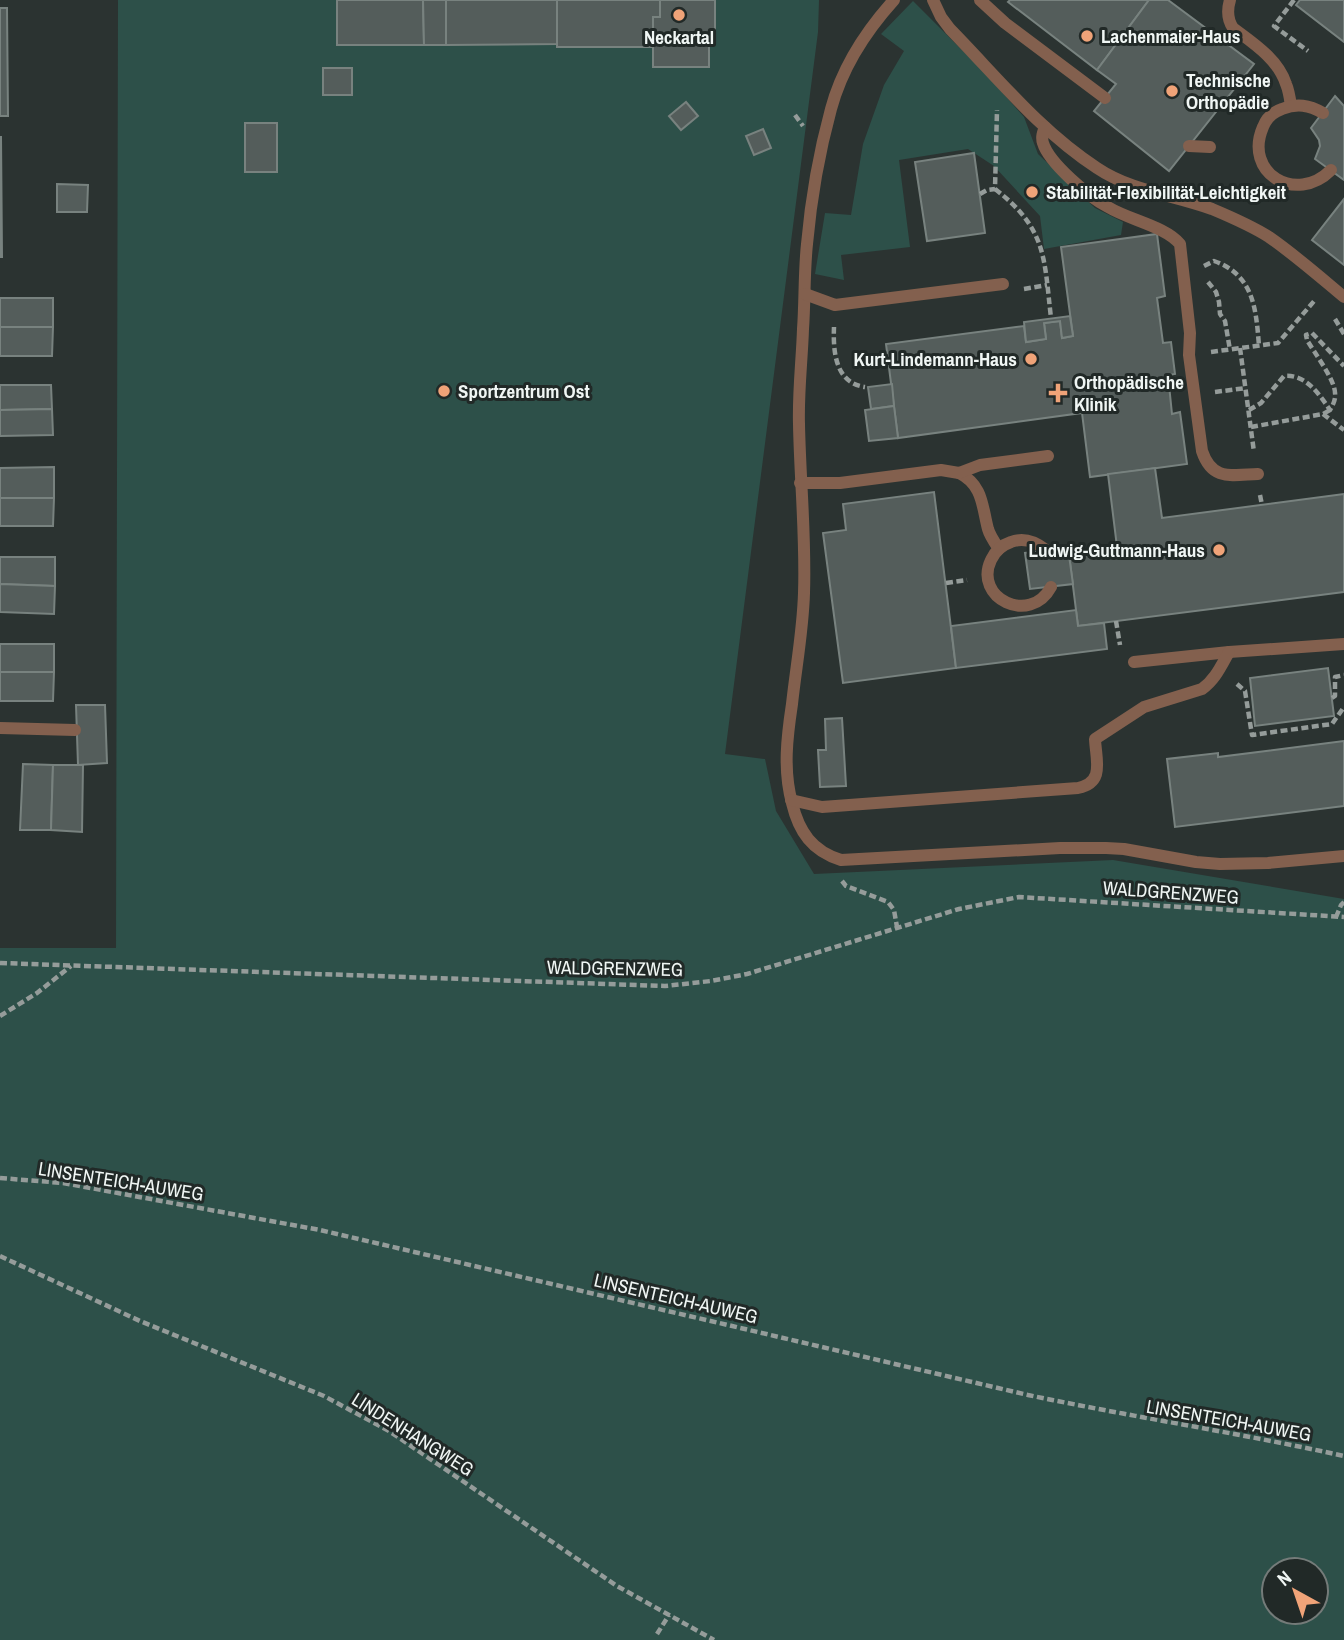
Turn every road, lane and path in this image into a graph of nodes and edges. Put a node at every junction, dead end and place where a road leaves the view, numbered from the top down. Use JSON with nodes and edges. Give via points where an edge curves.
{"nodes":[{"id":1,"x":894,"y":0,"type":"edge"},
{"id":2,"x":933,"y":0,"type":"edge"},
{"id":3,"x":980,"y":0,"type":"edge"},
{"id":4,"x":1230,"y":0,"type":"edge"},
{"id":5,"x":1294,"y":0,"type":"edge"},
{"id":6,"x":1308,"y":51,"type":"dead end"},
{"id":7,"x":1105,"y":98,"type":"dead end"},
{"id":8,"x":997,"y":102,"type":"dead end"},
{"id":9,"x":1291,"y":106,"type":"junction"},
{"id":10,"x":1323,"y":113,"type":"dead end"},
{"id":11,"x":1045,"y":127,"type":"junction"},
{"id":12,"x":1189,"y":146,"type":"dead end"},
{"id":13,"x":1210,"y":147,"type":"dead end"},
{"id":14,"x":1331,"y":170,"type":"dead end"},
{"id":15,"x":995,"y":189,"type":"junction"},
{"id":16,"x":980,"y":194,"type":"dead end"},
{"id":17,"x":1202,"y":268,"type":"dead end"},
{"id":18,"x":1204,"y":277,"type":"dead end"},
{"id":19,"x":1003,"y":284,"type":"dead end"},
{"id":20,"x":805,"y":294,"type":"junction"},
{"id":21,"x":1344,"y":297,"type":"edge"},
{"id":22,"x":1315,"y":299,"type":"dead end"},
{"id":23,"x":835,"y":305,"type":"junction"},
{"id":24,"x":1051,"y":318,"type":"dead end"},
{"id":25,"x":1259,"y":346,"type":"junction"},
{"id":26,"x":1240,"y":348,"type":"junction"},
{"id":27,"x":1230,"y":350,"type":"junction"},
{"id":28,"x":1189,"y":355,"type":"junction"},
{"id":29,"x":1344,"y":366,"type":"edge"},
{"id":30,"x":865,"y":387,"type":"dead end"},
{"id":31,"x":1249,"y":410,"type":"junction"},
{"id":32,"x":1330,"y":410,"type":"junction"},
{"id":33,"x":1323,"y":414,"type":"junction"},
{"id":34,"x":1251,"y":427,"type":"junction"},
{"id":35,"x":1344,"y":430,"type":"edge"},
{"id":36,"x":1048,"y":456,"type":"dead end"},
{"id":37,"x":959,"y":473,"type":"junction"},
{"id":38,"x":1258,"y":474,"type":"junction"},
{"id":39,"x":800,"y":483,"type":"junction"},
{"id":40,"x":1262,"y":505,"type":"dead end"},
{"id":41,"x":999,"y":549,"type":"junction"},
{"id":42,"x":1045,"y":550,"type":"dead end"},
{"id":43,"x":1051,"y":587,"type":"dead end"},
{"id":44,"x":1344,"y":644,"type":"edge"},
{"id":45,"x":1229,"y":652,"type":"junction"},
{"id":46,"x":1134,"y":662,"type":"dead end"},
{"id":47,"x":1344,"y":675,"type":"edge"},
{"id":48,"x":1242,"y":688,"type":"dead end"},
{"id":49,"x":1332,"y":698,"type":"dead end"},
{"id":50,"x":1344,"y":707,"type":"edge"},
{"id":51,"x":0,"y":728,"type":"edge"},
{"id":52,"x":75,"y":730,"type":"dead end"},
{"id":53,"x":791,"y":800,"type":"junction"},
{"id":54,"x":829,"y":856,"type":"junction"},
{"id":55,"x":1344,"y":856,"type":"edge"},
{"id":56,"x":1344,"y":902,"type":"edge"},
{"id":57,"x":1336,"y":917,"type":"junction"},
{"id":58,"x":1344,"y":917,"type":"edge"},
{"id":59,"x":897,"y":927,"type":"junction"},
{"id":60,"x":0,"y":963,"type":"edge"},
{"id":61,"x":72,"y":965,"type":"junction"},
{"id":62,"x":0,"y":1016,"type":"edge"},
{"id":63,"x":0,"y":1178,"type":"edge"},
{"id":64,"x":0,"y":1256,"type":"edge"},
{"id":65,"x":1344,"y":1456,"type":"edge"},
{"id":66,"x":669,"y":1615,"type":"junction"},
{"id":67,"x":657,"y":1634,"type":"dead end"},
{"id":68,"x":714,"y":1640,"type":"edge"}],
"edges":[{"from":1,"to":20,"type":"lane","via":[[852,58],[831,108],[813,194]]},
{"from":2,"to":11,"type":"lane","via":[[950,29]]},
{"from":3,"to":7,"type":"lane"},
{"from":4,"to":9,"type":"lane","via":[[1229,22],[1278,66]]},
{"from":5,"to":6,"type":"path","via":[[1274,26]]},
{"from":8,"to":15,"type":"path"},
{"from":9,"to":10,"type":"lane","via":[[1307,105]]},
{"from":9,"to":14,"type":"lane","via":[[1276,111],[1262,129],[1258,145],[1265,168],[1291,186],[1315,183]]},
{"from":11,"to":21,"type":"lane","via":[[1097,169],[1119,180],[1250,226]]},
{"from":11,"to":28,"type":"lane","via":[[1043,144],[1092,198],[1180,244]]},
{"from":12,"to":13,"type":"lane"},
{"from":15,"to":16,"type":"path"},
{"from":15,"to":24,"type":"path","via":[[1019,210],[1037,235]]},
{"from":17,"to":25,"type":"path","via":[[1214,261],[1226,265],[1248,288]]},
{"from":18,"to":27,"type":"path","via":[[1216,292]]},
{"from":19,"to":23,"type":"lane"},
{"from":20,"to":23,"type":"lane"},
{"from":20,"to":39,"type":"lane"},
{"from":22,"to":25,"type":"path","via":[[1283,339]]},
{"from":23,"to":30,"type":"path","via":[[838,368],[849,382]]},
{"from":25,"to":26,"type":"path"},
{"from":26,"to":27,"type":"path"},
{"from":26,"to":31,"type":"path"},
{"from":27,"to":28,"type":"path"},
{"from":28,"to":38,"type":"lane","via":[[1205,460],[1226,475]]},
{"from":29,"to":32,"type":"path","via":[[1312,333],[1306,335],[1332,383],[1335,393]]},
{"from":31,"to":32,"type":"path","via":[[1284,376],[1293,375],[1315,389]]},
{"from":31,"to":34,"type":"path"},
{"from":32,"to":33,"type":"path"},
{"from":33,"to":34,"type":"path"},
{"from":33,"to":35,"type":"path"},
{"from":34,"to":38,"type":"path"},
{"from":36,"to":37,"type":"lane","via":[[980,465]]},
{"from":37,"to":39,"type":"lane","via":[[941,470],[840,483]]},
{"from":37,"to":41,"type":"lane","via":[[982,498],[989,532]]},
{"from":38,"to":40,"type":"path"},
{"from":39,"to":53,"type":"lane","via":[[804,595],[786,744]]},
{"from":41,"to":42,"type":"lane","via":[[1021,540]]},
{"from":41,"to":43,"type":"lane","via":[[988,570],[992,589],[1001,599],[1013,606],[1033,605]]},
{"from":44,"to":45,"type":"lane"},
{"from":45,"to":46,"type":"lane"},
{"from":45,"to":53,"type":"lane","via":[[1210,683],[1144,707],[1095,739],[1097,775],[1087,786],[822,807]]},
{"from":47,"to":49,"type":"path","via":[[1335,677]]},
{"from":48,"to":50,"type":"path","via":[[1252,735],[1332,724]]},
{"from":51,"to":52,"type":"lane"},
{"from":53,"to":54,"type":"lane","via":[[807,839]]},
{"from":54,"to":55,"type":"lane","via":[[841,860],[1106,848],[1220,864]]},
{"from":54,"to":59,"type":"path","via":[[836,876],[846,886],[888,902]]},
{"from":56,"to":57,"type":"path"},
{"from":57,"to":58,"type":"path","name":"WALDGRENZWEG"},
{"from":57,"to":59,"type":"path","name":"WALDGRENZWEG","via":[[1018,897]]},
{"from":59,"to":61,"type":"path","name":"WALDGRENZWEG","via":[[747,974],[665,986]]},
{"from":60,"to":61,"type":"path","name":"WALDGRENZWEG"},
{"from":61,"to":62,"type":"path"},
{"from":63,"to":65,"type":"path","name":"LINSENTEICH-AUWEG","via":[[63,1183],[320,1230],[1028,1395]]},
{"from":64,"to":66,"type":"path","name":"LINDENHANGWEG","via":[[140,1321],[335,1401],[389,1431],[617,1586]]},
{"from":66,"to":67,"type":"path"},
{"from":66,"to":68,"type":"path","name":"LINDENHANGWEG"}]}
